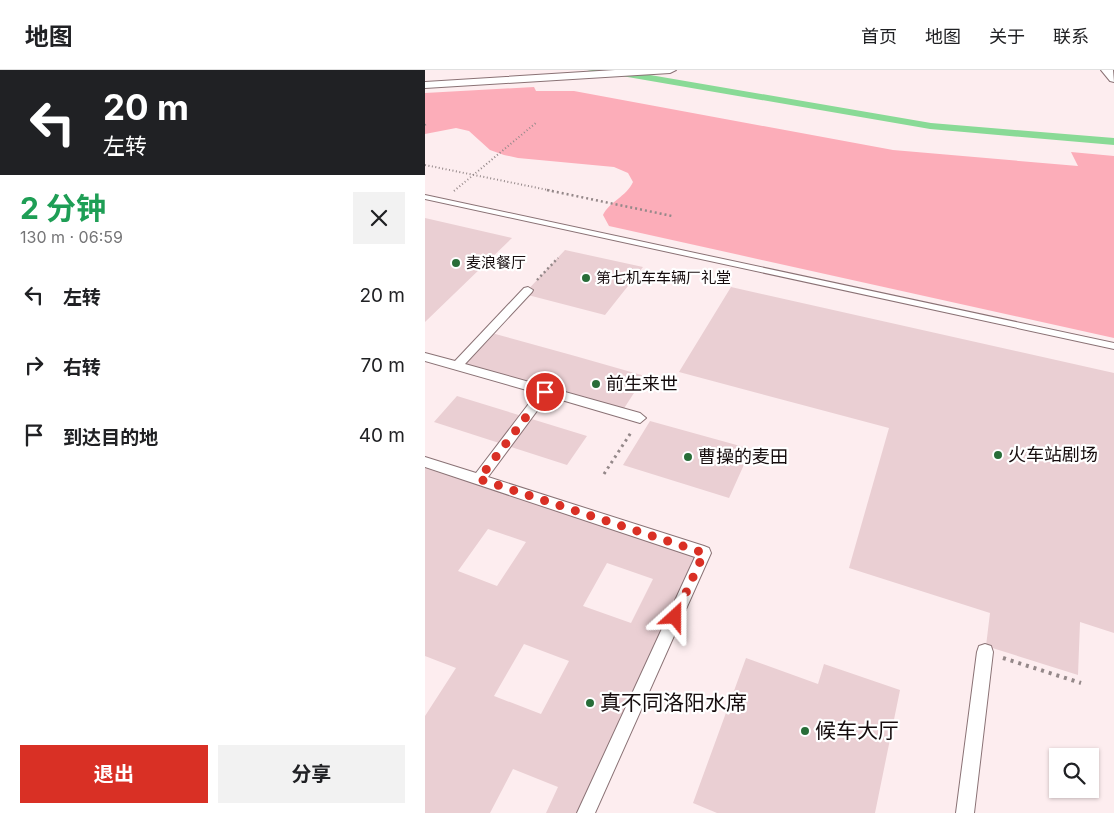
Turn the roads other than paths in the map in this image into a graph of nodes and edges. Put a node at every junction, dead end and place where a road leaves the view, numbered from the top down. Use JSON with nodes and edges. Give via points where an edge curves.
{"nodes":[{"id":1,"x":670,"y":70,"type":"edge"},
{"id":2,"x":1107,"y":70,"type":"edge"},
{"id":3,"x":1114,"y":79,"type":"edge"},
{"id":4,"x":425,"y":85,"type":"edge"},
{"id":5,"x":425,"y":197,"type":"edge"},
{"id":6,"x":528,"y":290,"type":"road end"},
{"id":7,"x":1114,"y":346,"type":"edge"},
{"id":8,"x":425,"y":357,"type":"edge"},
{"id":9,"x":457,"y":366,"type":"junction"},
{"id":10,"x":545,"y":392,"type":"dead end"},
{"id":11,"x":640,"y":418,"type":"road end"},
{"id":12,"x":425,"y":462,"type":"edge"},
{"id":13,"x":479,"y":479,"type":"junction"},
{"id":14,"x":985,"y":652,"type":"road end"},
{"id":15,"x":586,"y":813,"type":"edge"},
{"id":16,"x":965,"y":813,"type":"edge"}],
"edges":[{"from":1,"to":4,"type":"street"},
{"from":2,"to":3,"type":"street"},
{"from":5,"to":7,"type":"lane"},
{"from":6,"to":9,"type":"street"},
{"from":8,"to":9,"type":"street"},
{"from":9,"to":11,"type":"street"},
{"from":10,"to":13,"type":"street"},
{"from":12,"to":13,"type":"street"},
{"from":13,"to":15,"type":"street","via":[[704,553]]},
{"from":14,"to":16,"type":"street"}]}
